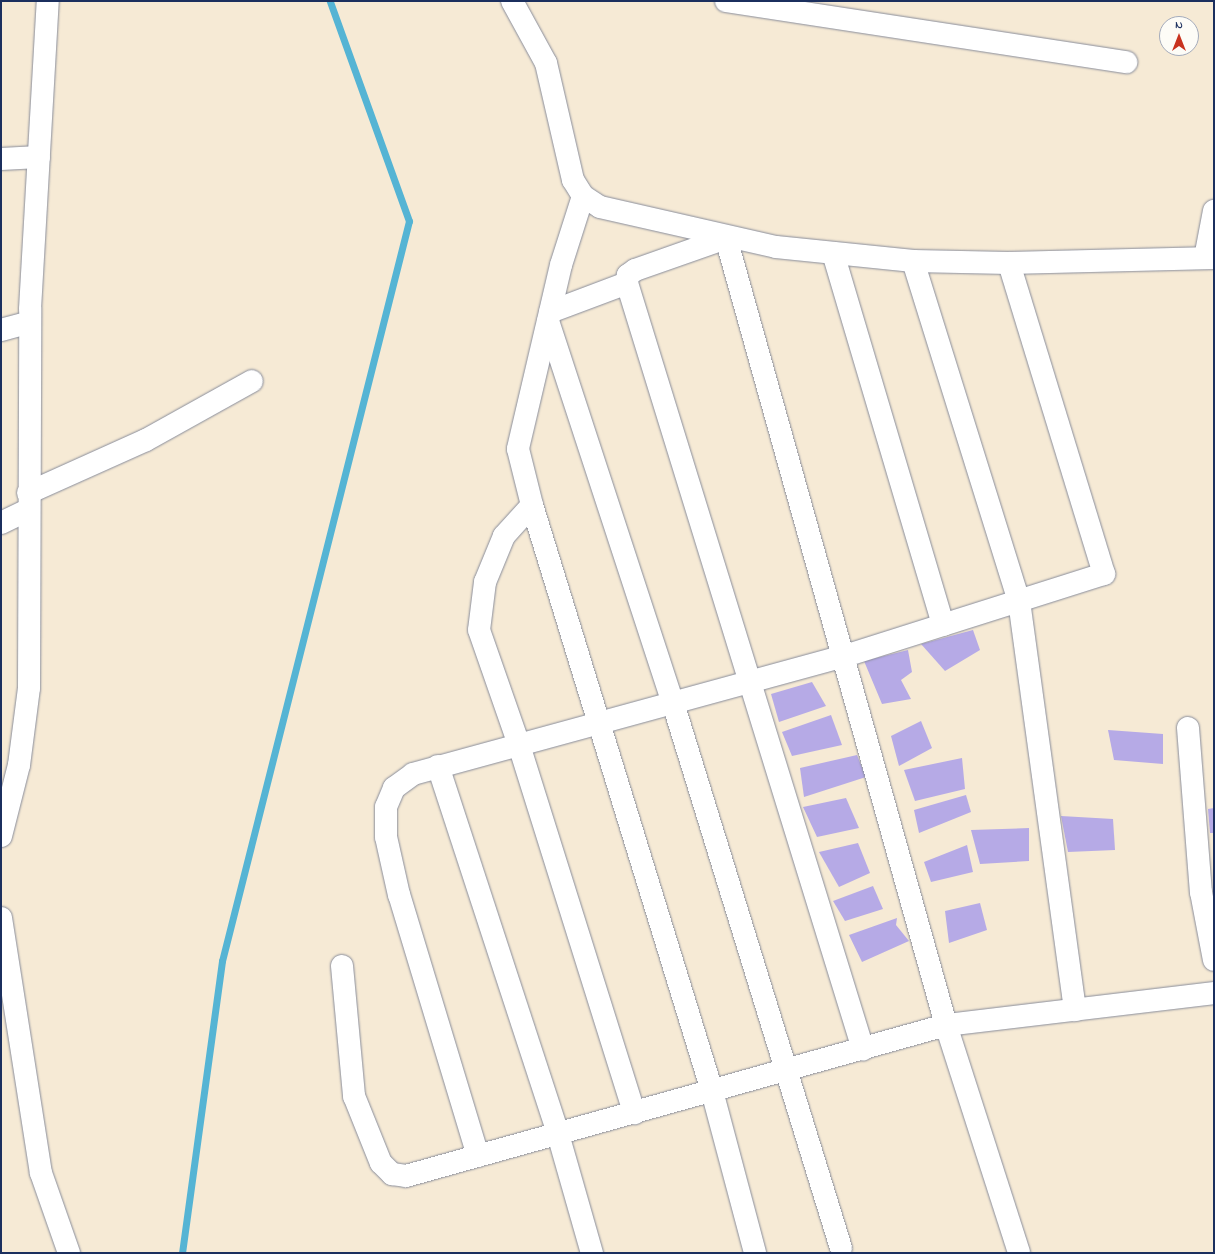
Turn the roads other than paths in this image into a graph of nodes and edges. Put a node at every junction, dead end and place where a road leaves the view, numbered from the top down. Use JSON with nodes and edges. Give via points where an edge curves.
{"nodes":[{"id":1,"x":48,"y":1,"type":"edge"},
{"id":2,"x":512,"y":1,"type":"edge"},
{"id":3,"x":726,"y":1,"type":"edge"},
{"id":4,"x":1126,"y":62,"type":"dead end"},
{"id":5,"x":40,"y":157,"type":"junction"},
{"id":6,"x":1,"y":159,"type":"edge"},
{"id":7,"x":583,"y":196,"type":"junction"},
{"id":8,"x":1214,"y":211,"type":"edge"},
{"id":9,"x":726,"y":238,"type":"junction"},
{"id":10,"x":832,"y":253,"type":"junction"},
{"id":11,"x":1210,"y":258,"type":"edge"},
{"id":12,"x":913,"y":260,"type":"junction"},
{"id":13,"x":1009,"y":263,"type":"junction"},
{"id":14,"x":627,"y":283,"type":"junction"},
{"id":15,"x":549,"y":316,"type":"junction"},
{"id":16,"x":30,"y":322,"type":"junction"},
{"id":17,"x":1,"y":330,"type":"edge"},
{"id":18,"x":252,"y":381,"type":"dead end"},
{"id":19,"x":28,"y":501,"type":"junction"},
{"id":20,"x":532,"y":505,"type":"junction"},
{"id":21,"x":1,"y":523,"type":"edge"},
{"id":22,"x":1019,"y":601,"type":"junction"},
{"id":23,"x":943,"y":625,"type":"junction"},
{"id":24,"x":842,"y":657,"type":"junction"},
{"id":25,"x":752,"y":681,"type":"junction"},
{"id":26,"x":673,"y":703,"type":"junction"},
{"id":27,"x":600,"y":723,"type":"junction"},
{"id":28,"x":1188,"y":728,"type":"dead end"},
{"id":29,"x":519,"y":745,"type":"junction"},
{"id":30,"x":438,"y":766,"type":"junction"},
{"id":31,"x":1,"y":836,"type":"edge"},
{"id":32,"x":1,"y":918,"type":"edge"},
{"id":33,"x":1214,"y":960,"type":"edge"},
{"id":34,"x":342,"y":966,"type":"dead end"},
{"id":35,"x":1214,"y":994,"type":"edge"},
{"id":36,"x":1075,"y":1010,"type":"junction"},
{"id":37,"x":946,"y":1025,"type":"junction"},
{"id":38,"x":863,"y":1049,"type":"junction"},
{"id":39,"x":788,"y":1070,"type":"junction"},
{"id":40,"x":712,"y":1091,"type":"junction"},
{"id":41,"x":634,"y":1113,"type":"junction"},
{"id":42,"x":558,"y":1134,"type":"junction"},
{"id":43,"x":478,"y":1156,"type":"junction"},
{"id":44,"x":841,"y":1248,"type":"dead end"},
{"id":45,"x":69,"y":1253,"type":"edge"},
{"id":46,"x":592,"y":1253,"type":"edge"},
{"id":47,"x":755,"y":1253,"type":"edge"},
{"id":48,"x":1019,"y":1253,"type":"edge"}],
"edges":[{"from":1,"to":5,"type":"street"},
{"from":2,"to":7,"type":"street","via":[[546,63],[573,180]]},
{"from":3,"to":4,"type":"street"},
{"from":5,"to":6,"type":"street"},
{"from":5,"to":16,"type":"street"},
{"from":7,"to":9,"type":"street","via":[[600,207]]},
{"from":7,"to":15,"type":"street"},
{"from":8,"to":11,"type":"street"},
{"from":9,"to":10,"type":"street"},
{"from":9,"to":14,"type":"street","via":[[635,270],[628,275]]},
{"from":9,"to":24,"type":"street"},
{"from":10,"to":12,"type":"street"},
{"from":10,"to":23,"type":"street"},
{"from":11,"to":13,"type":"street"},
{"from":12,"to":13,"type":"street"},
{"from":12,"to":22,"type":"street"},
{"from":13,"to":22,"type":"street","via":[[1104,574]]},
{"from":14,"to":15,"type":"street"},
{"from":14,"to":25,"type":"street"},
{"from":15,"to":20,"type":"street","via":[[518,449]]},
{"from":15,"to":26,"type":"street"},
{"from":16,"to":17,"type":"street"},
{"from":16,"to":19,"type":"street"},
{"from":18,"to":19,"type":"street"},
{"from":19,"to":21,"type":"street"},
{"from":19,"to":31,"type":"street","via":[[29,688],[19,765]]},
{"from":20,"to":27,"type":"street"},
{"from":20,"to":29,"type":"street","via":[[504,536],[485,582],[479,630]]},
{"from":22,"to":23,"type":"street"},
{"from":22,"to":36,"type":"street"},
{"from":23,"to":24,"type":"street"},
{"from":24,"to":25,"type":"street"},
{"from":24,"to":37,"type":"street"},
{"from":25,"to":26,"type":"street"},
{"from":25,"to":38,"type":"street"},
{"from":26,"to":27,"type":"street"},
{"from":26,"to":39,"type":"street"},
{"from":27,"to":29,"type":"street"},
{"from":27,"to":40,"type":"street"},
{"from":28,"to":33,"type":"street","via":[[1202,892]]},
{"from":29,"to":30,"type":"street"},
{"from":29,"to":41,"type":"street"},
{"from":30,"to":42,"type":"street"},
{"from":30,"to":43,"type":"street","via":[[413,774],[394,788],[386,807],[386,837],[399,895]]},
{"from":32,"to":45,"type":"street","via":[[41,1173]]},
{"from":34,"to":43,"type":"street","via":[[354,1096],[381,1163],[392,1174],[406,1176]]},
{"from":35,"to":36,"type":"street"},
{"from":36,"to":37,"type":"street"},
{"from":37,"to":38,"type":"street"},
{"from":37,"to":48,"type":"street"},
{"from":38,"to":39,"type":"street"},
{"from":39,"to":40,"type":"street"},
{"from":39,"to":44,"type":"street"},
{"from":40,"to":41,"type":"street"},
{"from":40,"to":47,"type":"street"},
{"from":41,"to":42,"type":"street"},
{"from":42,"to":43,"type":"street"},
{"from":42,"to":46,"type":"street"}]}
